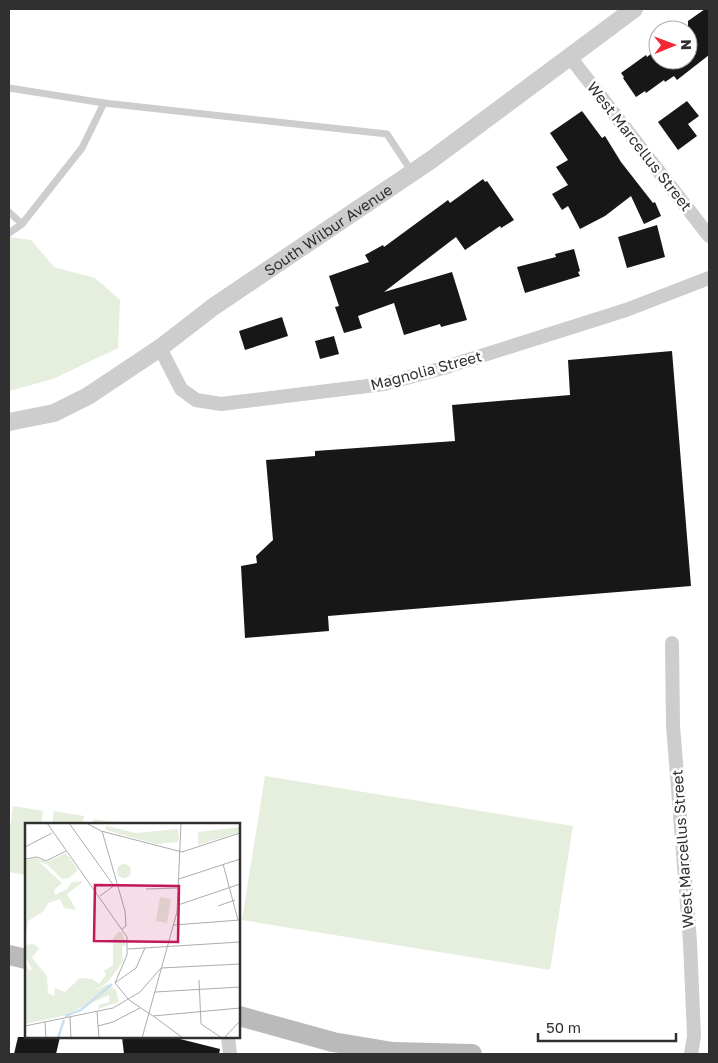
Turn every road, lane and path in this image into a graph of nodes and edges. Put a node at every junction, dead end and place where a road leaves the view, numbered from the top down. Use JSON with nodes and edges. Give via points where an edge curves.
{"nodes":[{"id":1,"x":634,"y":9,"type":"edge"},
{"id":2,"x":570,"y":57,"type":"junction"},
{"id":3,"x":9,"y":88,"type":"edge"},
{"id":4,"x":104,"y":102,"type":"junction"},
{"id":5,"x":412,"y":172,"type":"junction"},
{"id":6,"x":9,"y":212,"type":"edge"},
{"id":7,"x":22,"y":224,"type":"junction"},
{"id":8,"x":9,"y":233,"type":"edge"},
{"id":9,"x":709,"y":236,"type":"edge"},
{"id":10,"x":709,"y":278,"type":"edge"},
{"id":11,"x":160,"y":348,"type":"junction"},
{"id":12,"x":9,"y":422,"type":"edge"},
{"id":13,"x":672,"y":643,"type":"dead end"},
{"id":14,"x":9,"y":955,"type":"edge"},
{"id":15,"x":25,"y":959,"type":"edge"},
{"id":16,"x":240,"y":1016,"type":"edge"},
{"id":17,"x":228,"y":1038,"type":"edge"},
{"id":18,"x":230,"y":1054,"type":"edge"},
{"id":19,"x":472,"y":1054,"type":"edge"},
{"id":20,"x":691,"y":1054,"type":"edge"}],
"edges":[{"from":1,"to":2,"type":"street","name":"South Wilbur Avenue"},
{"from":2,"to":5,"type":"street","name":"South Wilbur Avenue"},
{"from":2,"to":9,"type":"street","name":"West Marcellus Street"},
{"from":3,"to":4,"type":"lane"},
{"from":4,"to":5,"type":"lane","via":[[387,134]]},
{"from":4,"to":7,"type":"lane","via":[[82,148]]},
{"from":5,"to":11,"type":"street","name":"South Wilbur Avenue","via":[[213,307]]},
{"from":6,"to":7,"type":"lane"},
{"from":7,"to":8,"type":"lane"},
{"from":10,"to":11,"type":"street","name":"Magnolia Street","via":[[617,313],[384,384],[222,404],[196,400],[181,389]]},
{"from":11,"to":12,"type":"street","name":"South Wilbur Avenue","via":[[88,396],[54,414]]},
{"from":13,"to":20,"type":"street","name":"West Marcellus Street","via":[[673,725],[690,942],[694,1036]]},
{"from":14,"to":15,"type":"main road"},
{"from":16,"to":19,"type":"main road","via":[[332,1045],[393,1052]]},
{"from":17,"to":18,"type":"street"}]}
